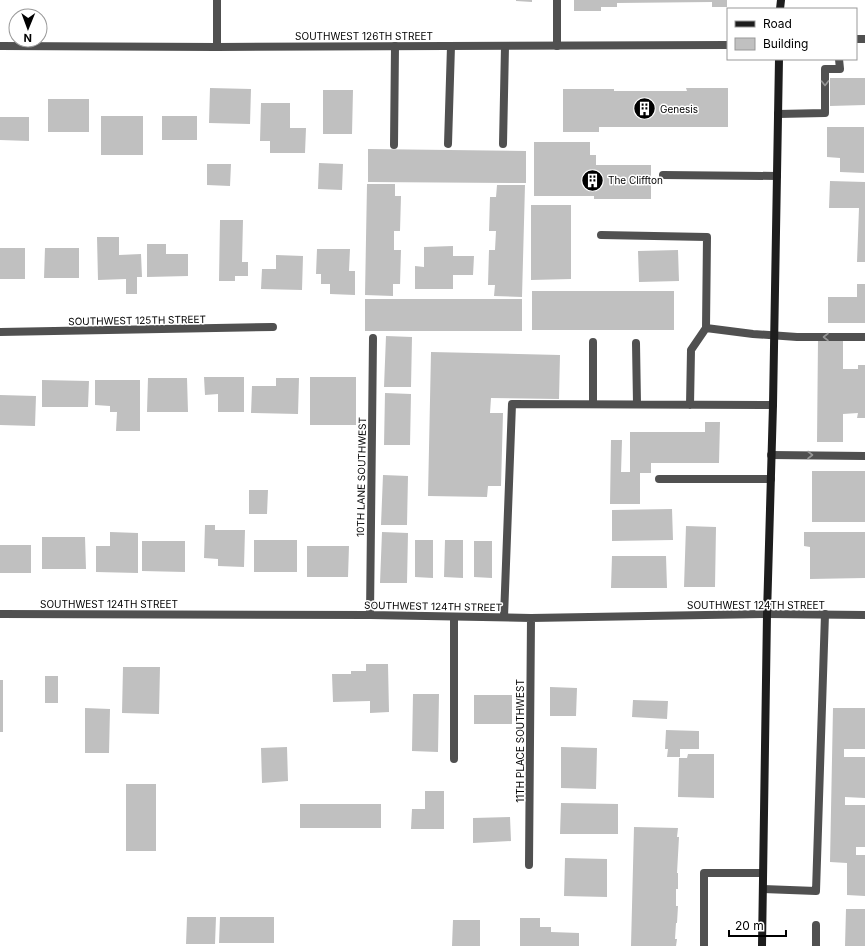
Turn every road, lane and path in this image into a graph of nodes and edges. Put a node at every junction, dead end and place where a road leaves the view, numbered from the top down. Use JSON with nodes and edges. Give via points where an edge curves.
{"nodes":[{"id":1,"x":217,"y":0,"type":"edge"},
{"id":2,"x":557,"y":0,"type":"edge"},
{"id":3,"x":727,"y":45,"type":"edge"},
{"id":4,"x":0,"y":46,"type":"edge"},
{"id":5,"x":395,"y":46,"type":"junction"},
{"id":6,"x":451,"y":46,"type":"junction"},
{"id":7,"x":505,"y":46,"type":"junction"},
{"id":8,"x":557,"y":46,"type":"junction"},
{"id":9,"x":217,"y":47,"type":"junction"},
{"id":10,"x":779,"y":60,"type":"edge"},
{"id":11,"x":840,"y":60,"type":"edge"},
{"id":12,"x":778,"y":114,"type":"junction"},
{"id":13,"x":448,"y":144,"type":"dead end"},
{"id":14,"x":503,"y":144,"type":"dead end"},
{"id":15,"x":394,"y":145,"type":"dead end"},
{"id":16,"x":663,"y":175,"type":"dead end"},
{"id":17,"x":777,"y":176,"type":"junction"},
{"id":18,"x":601,"y":235,"type":"dead end"},
{"id":19,"x":273,"y":328,"type":"dead end"},
{"id":20,"x":706,"y":328,"type":"junction"},
{"id":21,"x":0,"y":332,"type":"edge"},
{"id":22,"x":774,"y":335,"type":"junction"},
{"id":23,"x":373,"y":338,"type":"dead end"},
{"id":24,"x":865,"y":338,"type":"edge"},
{"id":25,"x":593,"y":342,"type":"dead end"},
{"id":26,"x":636,"y":343,"type":"dead end"},
{"id":27,"x":593,"y":404,"type":"junction"},
{"id":28,"x":637,"y":404,"type":"junction"},
{"id":29,"x":690,"y":405,"type":"junction"},
{"id":30,"x":773,"y":405,"type":"junction"},
{"id":31,"x":771,"y":455,"type":"junction"},
{"id":32,"x":865,"y":456,"type":"edge"},
{"id":33,"x":659,"y":479,"type":"dead end"},
{"id":34,"x":771,"y":479,"type":"junction"},
{"id":35,"x":0,"y":614,"type":"edge"},
{"id":36,"x":767,"y":614,"type":"junction"},
{"id":37,"x":825,"y":614,"type":"junction"},
{"id":38,"x":370,"y":615,"type":"junction"},
{"id":39,"x":865,"y":615,"type":"edge"},
{"id":40,"x":454,"y":616,"type":"junction"},
{"id":41,"x":504,"y":617,"type":"junction"},
{"id":42,"x":531,"y":618,"type":"junction"},
{"id":43,"x":454,"y":759,"type":"dead end"},
{"id":44,"x":529,"y":865,"type":"dead end"},
{"id":45,"x":763,"y":873,"type":"junction"},
{"id":46,"x":763,"y":889,"type":"junction"},
{"id":47,"x":816,"y":925,"type":"dead end"},
{"id":48,"x":704,"y":946,"type":"edge"},
{"id":49,"x":762,"y":946,"type":"edge"},
{"id":50,"x":816,"y":946,"type":"edge"}],
"edges":[{"from":1,"to":9,"type":"street"},
{"from":2,"to":8,"type":"street"},
{"from":3,"to":8,"type":"street","name":"SOUTHWEST 126TH STREET"},
{"from":4,"to":9,"type":"street","name":"SOUTHWEST 126TH STREET"},
{"from":5,"to":6,"type":"street","name":"SOUTHWEST 126TH STREET"},
{"from":5,"to":9,"type":"street","name":"SOUTHWEST 126TH STREET"},
{"from":5,"to":15,"type":"street"},
{"from":6,"to":7,"type":"street","name":"SOUTHWEST 126TH STREET"},
{"from":6,"to":13,"type":"street"},
{"from":7,"to":8,"type":"street","name":"SOUTHWEST 126TH STREET"},
{"from":7,"to":14,"type":"street"},
{"from":10,"to":12,"type":"main road"},
{"from":11,"to":12,"type":"street","one_way":true,"via":[[840,69],[825,69],[825,113]]},
{"from":12,"to":17,"type":"main road"},
{"from":16,"to":17,"type":"street"},
{"from":17,"to":22,"type":"main road"},
{"from":18,"to":20,"type":"street","via":[[707,237]]},
{"from":19,"to":21,"type":"street","name":"SOUTHWEST 125TH STREET"},
{"from":20,"to":22,"type":"street"},
{"from":20,"to":29,"type":"street","via":[[690,350]]},
{"from":24,"to":22,"type":"street","one_way":true},
{"from":22,"to":30,"type":"main road"},
{"from":23,"to":38,"type":"street","name":"10TH LANE SOUTHWEST"},
{"from":25,"to":27,"type":"street"},
{"from":26,"to":28,"type":"street"},
{"from":27,"to":28,"type":"street"},
{"from":27,"to":41,"type":"street","via":[[512,404]]},
{"from":28,"to":29,"type":"street"},
{"from":29,"to":30,"type":"street"},
{"from":30,"to":31,"type":"main road"},
{"from":31,"to":32,"type":"street","one_way":true},
{"from":31,"to":34,"type":"main road"},
{"from":33,"to":34,"type":"street"},
{"from":34,"to":36,"type":"main road"},
{"from":35,"to":38,"type":"street","name":"SOUTHWEST 124TH STREET"},
{"from":36,"to":37,"type":"street","name":"SOUTHWEST 124TH STREET"},
{"from":36,"to":42,"type":"street","name":"SOUTHWEST 124TH STREET"},
{"from":36,"to":45,"type":"main road"},
{"from":37,"to":39,"type":"street","name":"SOUTHWEST 124TH STREET"},
{"from":37,"to":46,"type":"street","via":[[816,891]]},
{"from":38,"to":40,"type":"street","name":"SOUTHWEST 124TH STREET"},
{"from":40,"to":41,"type":"street","name":"SOUTHWEST 124TH STREET"},
{"from":40,"to":43,"type":"street"},
{"from":41,"to":42,"type":"street","name":"SOUTHWEST 124TH STREET"},
{"from":42,"to":44,"type":"street","name":"11TH PLACE SOUTHWEST"},
{"from":45,"to":46,"type":"main road"},
{"from":45,"to":48,"type":"street","via":[[704,873]]},
{"from":46,"to":49,"type":"main road"},
{"from":47,"to":50,"type":"street"}]}
